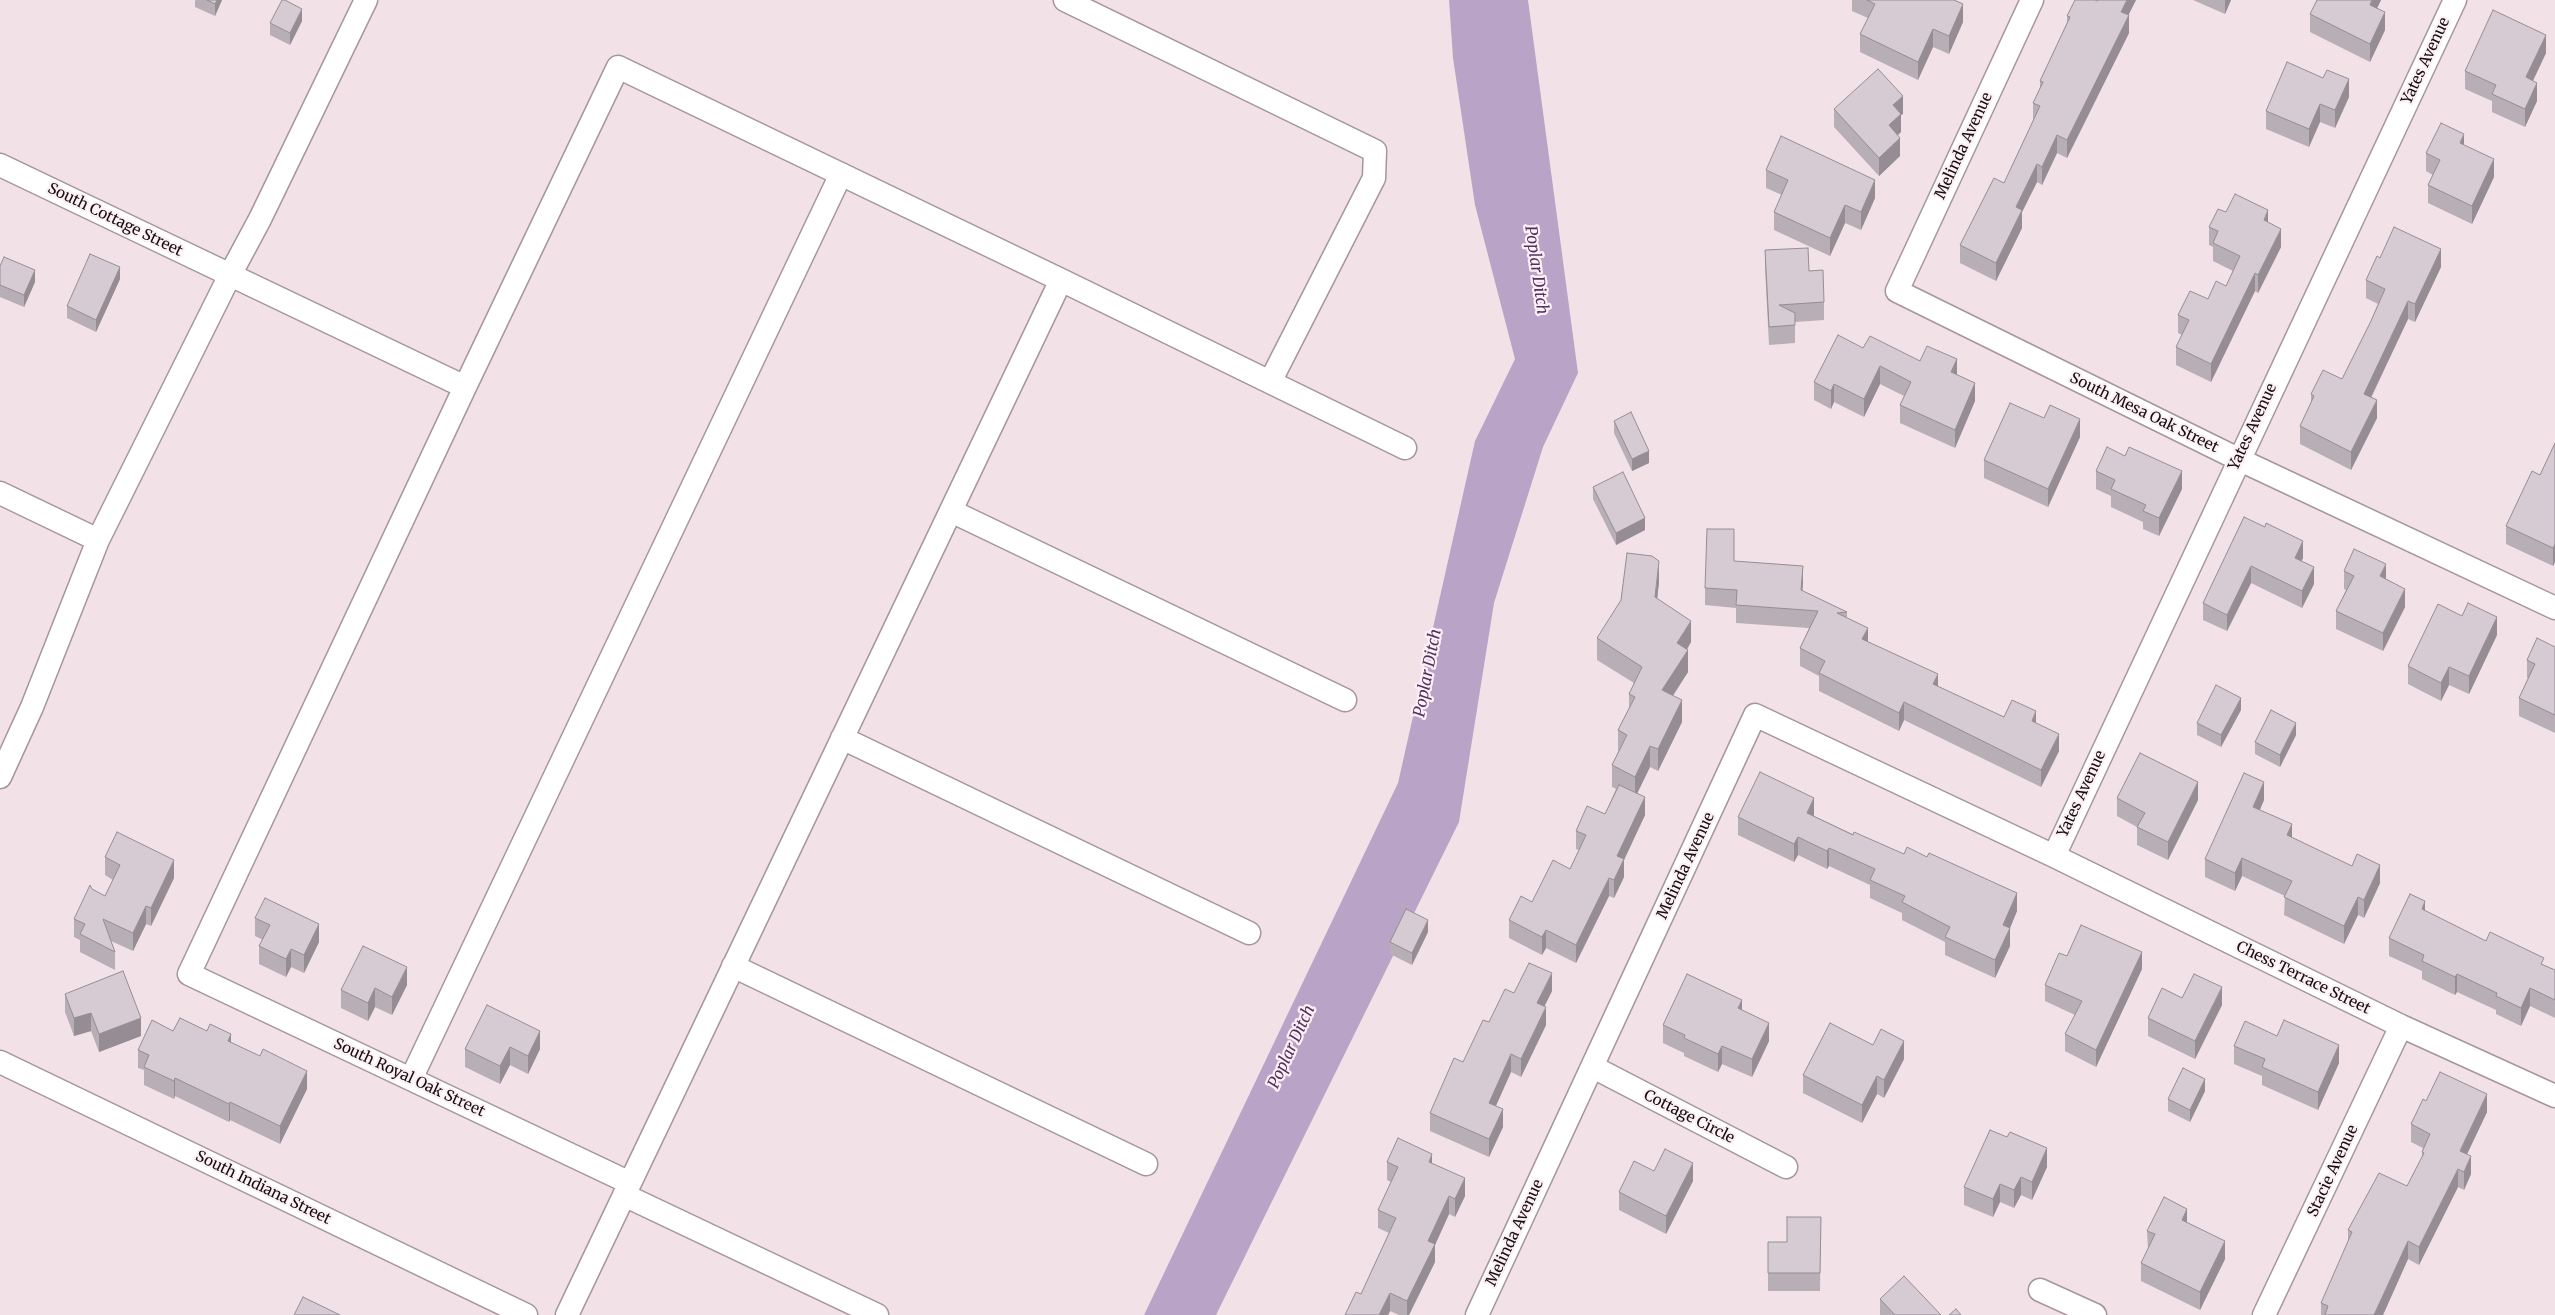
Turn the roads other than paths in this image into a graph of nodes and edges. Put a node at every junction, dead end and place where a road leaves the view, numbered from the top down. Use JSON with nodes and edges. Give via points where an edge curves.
{"nodes":[{"id":1,"x":366,"y":0,"type":"edge"},
{"id":2,"x":1065,"y":0,"type":"edge"},
{"id":3,"x":2032,"y":0,"type":"edge"},
{"id":4,"x":2455,"y":0,"type":"edge"},
{"id":5,"x":0,"y":165,"type":"edge"},
{"id":6,"x":841,"y":174,"type":"junction"},
{"id":7,"x":230,"y":275,"type":"junction"},
{"id":8,"x":1061,"y":280,"type":"junction"},
{"id":9,"x":1896,"y":291,"type":"joint"},
{"id":10,"x":1270,"y":382,"type":"junction"},
{"id":11,"x":465,"y":386,"type":"junction"},
{"id":12,"x":1404,"y":448,"type":"dead end"},
{"id":13,"x":2238,"y":459,"type":"junction"},
{"id":14,"x":0,"y":493,"type":"edge"},
{"id":15,"x":951,"y":511,"type":"junction"},
{"id":16,"x":98,"y":540,"type":"junction"},
{"id":17,"x":2555,"y":608,"type":"edge"},
{"id":18,"x":1345,"y":700,"type":"dead end"},
{"id":19,"x":842,"y":738,"type":"junction"},
{"id":20,"x":0,"y":777,"type":"edge"},
{"id":21,"x":2054,"y":856,"type":"junction"},
{"id":22,"x":1249,"y":933,"type":"dead end"},
{"id":23,"x":734,"y":966,"type":"junction"},
{"id":24,"x":2401,"y":1026,"type":"junction"},
{"id":25,"x":0,"y":1062,"type":"edge"},
{"id":26,"x":1593,"y":1067,"type":"junction"},
{"id":27,"x":411,"y":1079,"type":"junction"},
{"id":28,"x":2555,"y":1096,"type":"edge"},
{"id":29,"x":1146,"y":1164,"type":"dead end"},
{"id":30,"x":1786,"y":1167,"type":"dead end"},
{"id":31,"x":627,"y":1189,"type":"junction"},
{"id":32,"x":2040,"y":1290,"type":"dead end"},
{"id":33,"x":526,"y":1315,"type":"edge"},
{"id":34,"x":567,"y":1315,"type":"edge"},
{"id":35,"x":877,"y":1315,"type":"edge"},
{"id":36,"x":1477,"y":1315,"type":"edge"},
{"id":37,"x":2095,"y":1315,"type":"edge"},
{"id":38,"x":2264,"y":1315,"type":"edge"}],
"edges":[{"from":1,"to":7,"type":"street"},
{"from":2,"to":10,"type":"street","via":[[1375,151],[1374,178]]},
{"from":3,"to":9,"type":"street","name":"Melinda Avenue"},
{"from":4,"to":13,"type":"street","name":"Yates Avenue"},
{"from":5,"to":7,"type":"street","name":"South Cottage Street"},
{"from":6,"to":8,"type":"street"},
{"from":6,"to":11,"type":"street","via":[[618,67]]},
{"from":6,"to":27,"type":"street"},
{"from":7,"to":11,"type":"street","name":"South Cottage Street"},
{"from":7,"to":16,"type":"street"},
{"from":8,"to":10,"type":"street"},
{"from":8,"to":15,"type":"street"},
{"from":9,"to":13,"type":"street","name":"South Mesa Oak Street"},
{"from":10,"to":12,"type":"street"},
{"from":11,"to":27,"type":"street","name":"South Royal Oak Street","via":[[189,974]]},
{"from":13,"to":17,"type":"street","name":"South Mesa Oak Street"},
{"from":13,"to":21,"type":"street","name":"Yates Avenue"},
{"from":14,"to":16,"type":"street"},
{"from":15,"to":18,"type":"street"},
{"from":15,"to":19,"type":"street"},
{"from":16,"to":20,"type":"street","via":[[32,707]]},
{"from":19,"to":22,"type":"street"},
{"from":19,"to":23,"type":"street"},
{"from":21,"to":24,"type":"street","name":"Chess Terrace Street"},
{"from":21,"to":26,"type":"street","name":"Melinda Avenue","via":[[1755,716]]},
{"from":23,"to":29,"type":"street"},
{"from":23,"to":31,"type":"street"},
{"from":24,"to":28,"type":"street","name":"Chess Terrace Street"},
{"from":24,"to":38,"type":"street","name":"Stacie Avenue"},
{"from":25,"to":33,"type":"street","name":"South Indiana Street"},
{"from":26,"to":30,"type":"street","name":"Cottage Circle"},
{"from":26,"to":36,"type":"street","name":"Melinda Avenue"},
{"from":27,"to":31,"type":"street","name":"South Royal Oak Street"},
{"from":31,"to":34,"type":"street"},
{"from":31,"to":35,"type":"street","name":"South Royal Oak Street"},
{"from":32,"to":37,"type":"street"}]}
